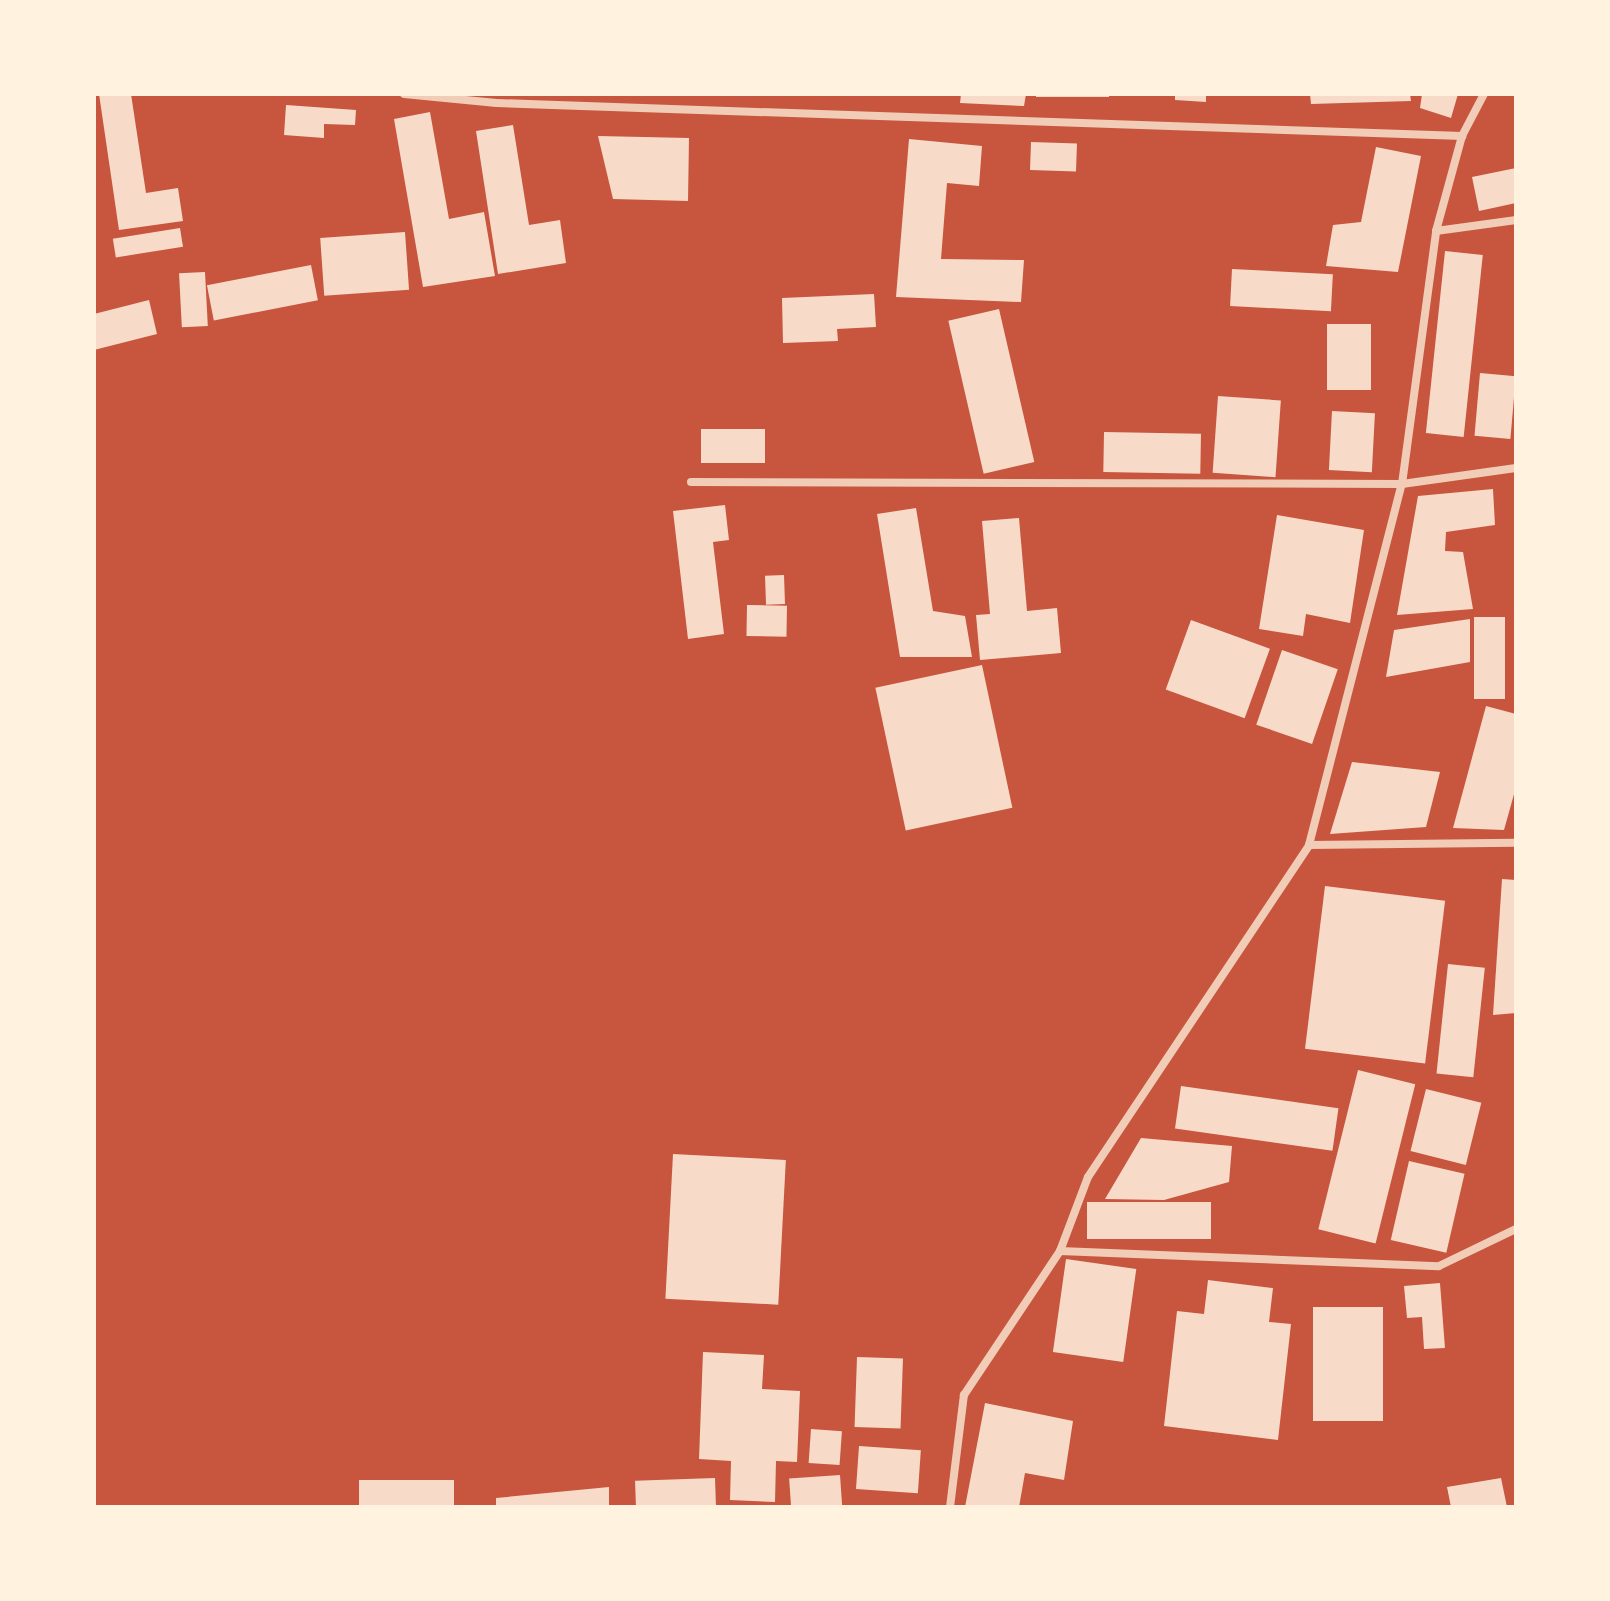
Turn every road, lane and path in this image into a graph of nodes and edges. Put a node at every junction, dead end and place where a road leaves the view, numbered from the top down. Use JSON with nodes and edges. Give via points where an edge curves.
{"nodes":[{"id":1,"x":404,"y":94,"type":"edge"},
{"id":2,"x":1484,"y":94,"type":"edge"},
{"id":3,"x":1462,"y":136,"type":"junction"},
{"id":4,"x":1516,"y":220,"type":"edge"},
{"id":5,"x":1436,"y":231,"type":"junction"},
{"id":6,"x":1516,"y":468,"type":"edge"},
{"id":7,"x":691,"y":482,"type":"dead end"},
{"id":8,"x":1402,"y":484,"type":"junction"},
{"id":9,"x":1516,"y":843,"type":"edge"},
{"id":10,"x":1309,"y":845,"type":"junction"},
{"id":11,"x":1516,"y":1229,"type":"edge"},
{"id":12,"x":1060,"y":1251,"type":"junction"},
{"id":13,"x":950,"y":1507,"type":"edge"}],
"edges":[{"from":1,"to":3,"type":"street","via":[[497,103]]},
{"from":2,"to":3,"type":"street"},
{"from":3,"to":5,"type":"street"},
{"from":4,"to":5,"type":"street"},
{"from":5,"to":8,"type":"street"},
{"from":6,"to":8,"type":"street"},
{"from":7,"to":8,"type":"street"},
{"from":8,"to":10,"type":"street"},
{"from":9,"to":10,"type":"street"},
{"from":10,"to":12,"type":"street","via":[[1088,1177]]},
{"from":11,"to":12,"type":"street","via":[[1439,1266]]},
{"from":12,"to":13,"type":"street","via":[[964,1395]]}]}
